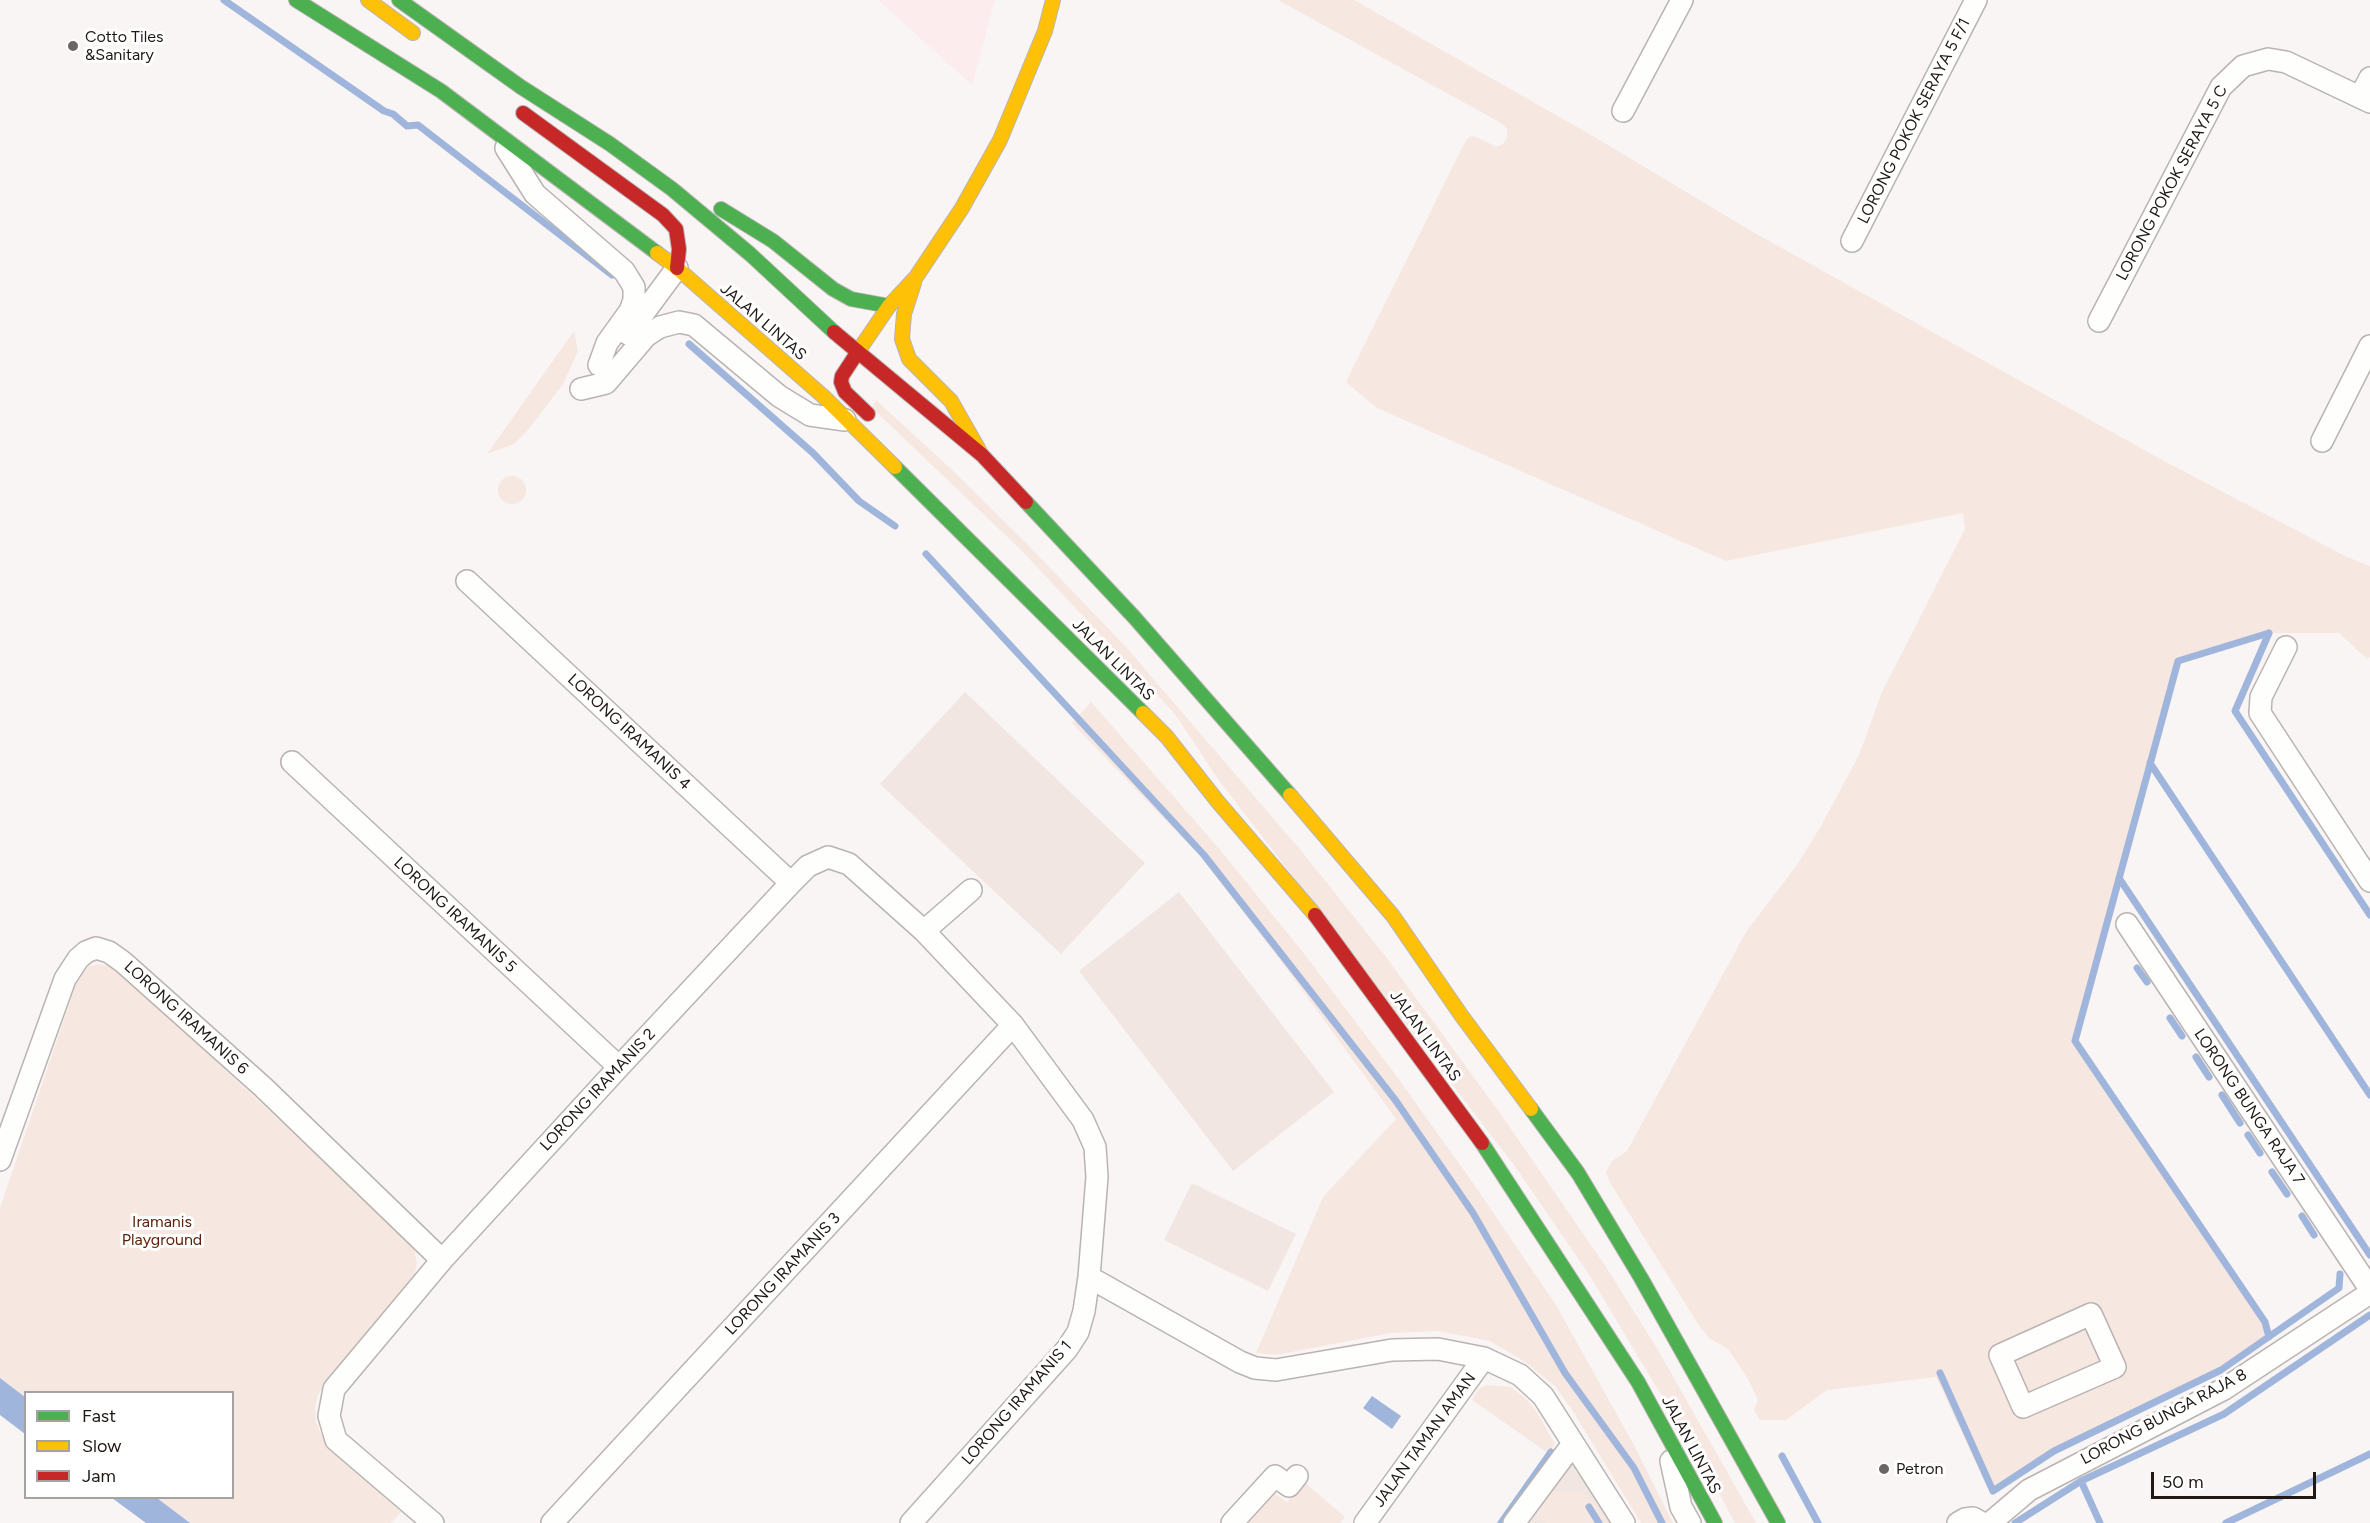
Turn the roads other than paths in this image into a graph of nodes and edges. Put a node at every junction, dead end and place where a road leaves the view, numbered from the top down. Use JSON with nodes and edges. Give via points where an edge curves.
{"nodes":[{"id":1,"x":296,"y":0,"type":"edge"},
{"id":2,"x":368,"y":0,"type":"edge"},
{"id":3,"x":399,"y":0,"type":"edge"},
{"id":4,"x":1053,"y":0,"type":"edge"},
{"id":5,"x":1064,"y":0,"type":"edge"},
{"id":6,"x":1682,"y":0,"type":"edge"},
{"id":7,"x":1968,"y":3,"type":"edge"},
{"id":8,"x":1045,"y":32,"type":"junction"},
{"id":9,"x":426,"y":42,"type":"dead end"},
{"id":10,"x":2370,"y":78,"type":"edge"},
{"id":11,"x":2365,"y":99,"type":"edge"},
{"id":12,"x":512,"y":105,"type":"dead end"},
{"id":13,"x":1623,"y":111,"type":"dead end"},
{"id":14,"x":498,"y":136,"type":"junction"},
{"id":15,"x":672,"y":189,"type":"junction"},
{"id":16,"x":1852,"y":241,"type":"dead end"},
{"id":17,"x":677,"y":268,"type":"junction"},
{"id":18,"x":916,"y":277,"type":"junction"},
{"id":19,"x":889,"y":306,"type":"junction"},
{"id":20,"x":2099,"y":321,"type":"dead end"},
{"id":21,"x":2370,"y":346,"type":"edge"},
{"id":22,"x":857,"y":353,"type":"junction"},
{"id":23,"x":581,"y":388,"type":"dead end"},
{"id":24,"x":845,"y":420,"type":"junction"},
{"id":25,"x":877,"y":422,"type":"dead end"},
{"id":26,"x":2322,"y":441,"type":"dead end"},
{"id":27,"x":982,"y":454,"type":"junction"},
{"id":28,"x":467,"y":581,"type":"dead end"},
{"id":29,"x":2286,"y":647,"type":"dead end"},
{"id":30,"x":1156,"y":706,"type":"dead end"},
{"id":31,"x":1167,"y":737,"type":"junction"},
{"id":32,"x":292,"y":762,"type":"dead end"},
{"id":33,"x":2370,"y":881,"type":"edge"},
{"id":34,"x":791,"y":883,"type":"junction"},
{"id":35,"x":972,"y":890,"type":"dead end"},
{"id":36,"x":2127,"y":924,"type":"dead end"},
{"id":37,"x":924,"y":931,"type":"junction"},
{"id":38,"x":1013,"y":1024,"type":"junction"},
{"id":39,"x":619,"y":1067,"type":"junction"},
{"id":40,"x":1,"y":1156,"type":"edge"},
{"id":41,"x":441,"y":1260,"type":"junction"},
{"id":42,"x":1089,"y":1277,"type":"junction"},
{"id":43,"x":2370,"y":1291,"type":"edge"},
{"id":44,"x":1484,"y":1358,"type":"junction"},
{"id":45,"x":2024,"y":1407,"type":"joint"},
{"id":46,"x":1664,"y":1431,"type":"junction"},
{"id":47,"x":1572,"y":1445,"type":"junction"},
{"id":48,"x":1297,"y":1476,"type":"dead end"},
{"id":49,"x":433,"y":1523,"type":"edge"},
{"id":50,"x":552,"y":1523,"type":"edge"},
{"id":51,"x":911,"y":1523,"type":"edge"},
{"id":52,"x":1232,"y":1523,"type":"edge"},
{"id":53,"x":1365,"y":1523,"type":"edge"},
{"id":54,"x":1515,"y":1523,"type":"edge"},
{"id":55,"x":1624,"y":1523,"type":"edge"},
{"id":56,"x":1690,"y":1523,"type":"edge"},
{"id":57,"x":1714,"y":1523,"type":"edge"},
{"id":58,"x":1778,"y":1523,"type":"edge"},
{"id":59,"x":1958,"y":1523,"type":"edge"},
{"id":60,"x":1982,"y":1523,"type":"edge"},
{"id":61,"x":1990,"y":1523,"type":"edge"}],
"edges":[{"from":1,"to":14,"type":"main road","name":"JALAN LINTAS","via":[[441,91]]},
{"from":2,"to":9,"type":"main road"},
{"from":3,"to":15,"type":"main road"},
{"from":4,"to":8,"type":"main road"},
{"from":5,"to":8,"type":"main road"},
{"from":6,"to":13,"type":"street"},
{"from":7,"to":16,"type":"street","name":"LORONG POKOK SERAYA 5 F/1"},
{"from":8,"to":18,"type":"main road","via":[[1000,140],[962,208]]},
{"from":10,"to":11,"type":"street","name":"LORONG POKOK SERAYA 5 C"},
{"from":11,"to":20,"type":"street","name":"LORONG POKOK SERAYA 5 C","via":[[2286,62],[2268,59],[2243,66],[2221,87]]},
{"from":12,"to":17,"type":"main road","via":[[663,215],[676,229]]},
{"from":14,"to":17,"type":"main road","name":"JALAN LINTAS"},
{"from":14,"to":17,"type":"street","via":[[535,194],[624,271],[634,287],[630,311],[607,343],[599,365],[621,344]]},
{"from":15,"to":19,"type":"main road","via":[[730,214],[851,299]]},
{"from":15,"to":22,"type":"main road","via":[[750,254]]},
{"from":17,"to":24,"type":"main road","name":"JALAN LINTAS"},
{"from":18,"to":19,"type":"main road"},
{"from":18,"to":27,"type":"main road","via":[[904,314],[902,339],[909,359],[951,401]]},
{"from":19,"to":22,"type":"main road"},
{"from":21,"to":26,"type":"street"},
{"from":22,"to":25,"type":"main road","via":[[842,376],[842,387]]},
{"from":22,"to":27,"type":"main road"},
{"from":23,"to":24,"type":"street","via":[[606,383],[645,336],[679,322],[693,325],[779,396],[810,415]]},
{"from":24,"to":31,"type":"main road","name":"JALAN LINTAS"},
{"from":27,"to":58,"type":"main road","via":[[1229,723],[1393,916],[1578,1173]]},
{"from":28,"to":34,"type":"street","name":"LORONG IRAMANIS 4"},
{"from":29,"to":33,"type":"street","via":[[2261,697],[2260,713]]},
{"from":30,"to":31,"type":"main road"},
{"from":31,"to":46,"type":"main road","name":"JALAN LINTAS","via":[[1324,925],[1493,1158],[1638,1382]]},
{"from":32,"to":39,"type":"street","name":"LORONG IRAMANIS 5"},
{"from":34,"to":37,"type":"street","name":"LORONG IRAMANIS 2","via":[[808,866],[828,857],[849,864]]},
{"from":34,"to":39,"type":"street","name":"LORONG IRAMANIS 2"},
{"from":35,"to":37,"type":"street"},
{"from":36,"to":43,"type":"street","name":"LORONG BUNGA RAJA 7"},
{"from":37,"to":38,"type":"street","name":"LORONG IRAMANIS 1"},
{"from":38,"to":42,"type":"street","name":"LORONG IRAMANIS 1","via":[[1083,1120],[1095,1147],[1097,1177]]},
{"from":38,"to":50,"type":"street","name":"LORONG IRAMANIS 3"},
{"from":39,"to":41,"type":"street","name":"LORONG IRAMANIS 2"},
{"from":40,"to":41,"type":"street","name":"LORONG IRAMANIS 6","via":[[65,980],[78,959],[96,948],[123,962],[263,1087]]},
{"from":41,"to":49,"type":"street","name":"LORONG IRAMANIS 2","via":[[334,1389],[329,1416],[336,1440]]},
{"from":42,"to":44,"type":"street","via":[[1255,1368],[1276,1370],[1392,1350],[1438,1349]]},
{"from":42,"to":51,"type":"street","name":"LORONG IRAMANIS 1","via":[[1078,1332],[1067,1349]]},
{"from":43,"to":61,"type":"street","name":"LORONG BUNGA RAJA 8","via":[[2224,1389],[2029,1490]]},
{"from":44,"to":47,"type":"street","via":[[1520,1375],[1543,1396]]},
{"from":44,"to":53,"type":"street","name":"JALAN TAMAN AMAN"},
{"from":45,"to":45,"type":"street","via":[[2115,1366],[2091,1314],[2000,1355]]},
{"from":46,"to":56,"type":"street","via":[[1681,1507]]},
{"from":46,"to":57,"type":"main road","name":"JALAN LINTAS"},
{"from":47,"to":54,"type":"street"},
{"from":47,"to":55,"type":"street"},
{"from":48,"to":52,"type":"street","via":[[1289,1486],[1275,1476]]},
{"from":59,"to":60,"type":"street","via":[[1973,1518]]}]}
